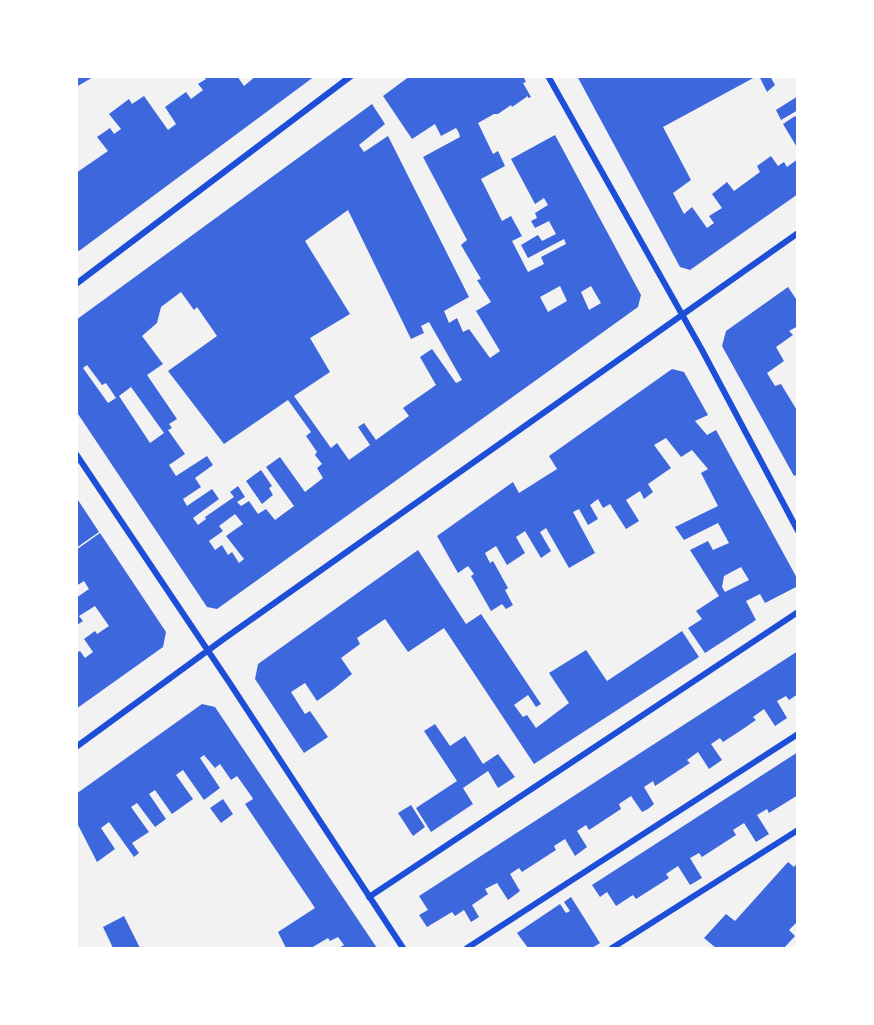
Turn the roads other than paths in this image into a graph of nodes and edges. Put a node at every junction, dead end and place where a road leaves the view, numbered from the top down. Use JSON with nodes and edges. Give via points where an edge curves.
{"nodes":[{"id":1,"x":351,"y":76,"type":"edge"},
{"id":2,"x":548,"y":76,"type":"edge"},
{"id":3,"x":798,"y":233,"type":"edge"},
{"id":4,"x":76,"y":284,"type":"edge"},
{"id":5,"x":681,"y":315,"type":"junction"},
{"id":6,"x":76,"y":454,"type":"edge"},
{"id":7,"x":798,"y":531,"type":"edge"},
{"id":8,"x":798,"y":612,"type":"edge"},
{"id":9,"x":207,"y":651,"type":"junction"},
{"id":10,"x":798,"y":734,"type":"edge"},
{"id":11,"x":76,"y":747,"type":"edge"},
{"id":12,"x":798,"y":830,"type":"edge"},
{"id":13,"x":369,"y":897,"type":"junction"},
{"id":14,"x":403,"y":948,"type":"edge"},
{"id":15,"x":467,"y":948,"type":"edge"},
{"id":16,"x":612,"y":948,"type":"edge"}],
"edges":[{"from":1,"to":4,"type":"street"},
{"from":2,"to":5,"type":"street"},
{"from":3,"to":5,"type":"street"},
{"from":5,"to":7,"type":"street"},
{"from":5,"to":9,"type":"street"},
{"from":6,"to":9,"type":"street"},
{"from":8,"to":13,"type":"street"},
{"from":9,"to":11,"type":"street"},
{"from":9,"to":13,"type":"street"},
{"from":10,"to":15,"type":"street"},
{"from":12,"to":16,"type":"street"},
{"from":13,"to":14,"type":"street"}]}
